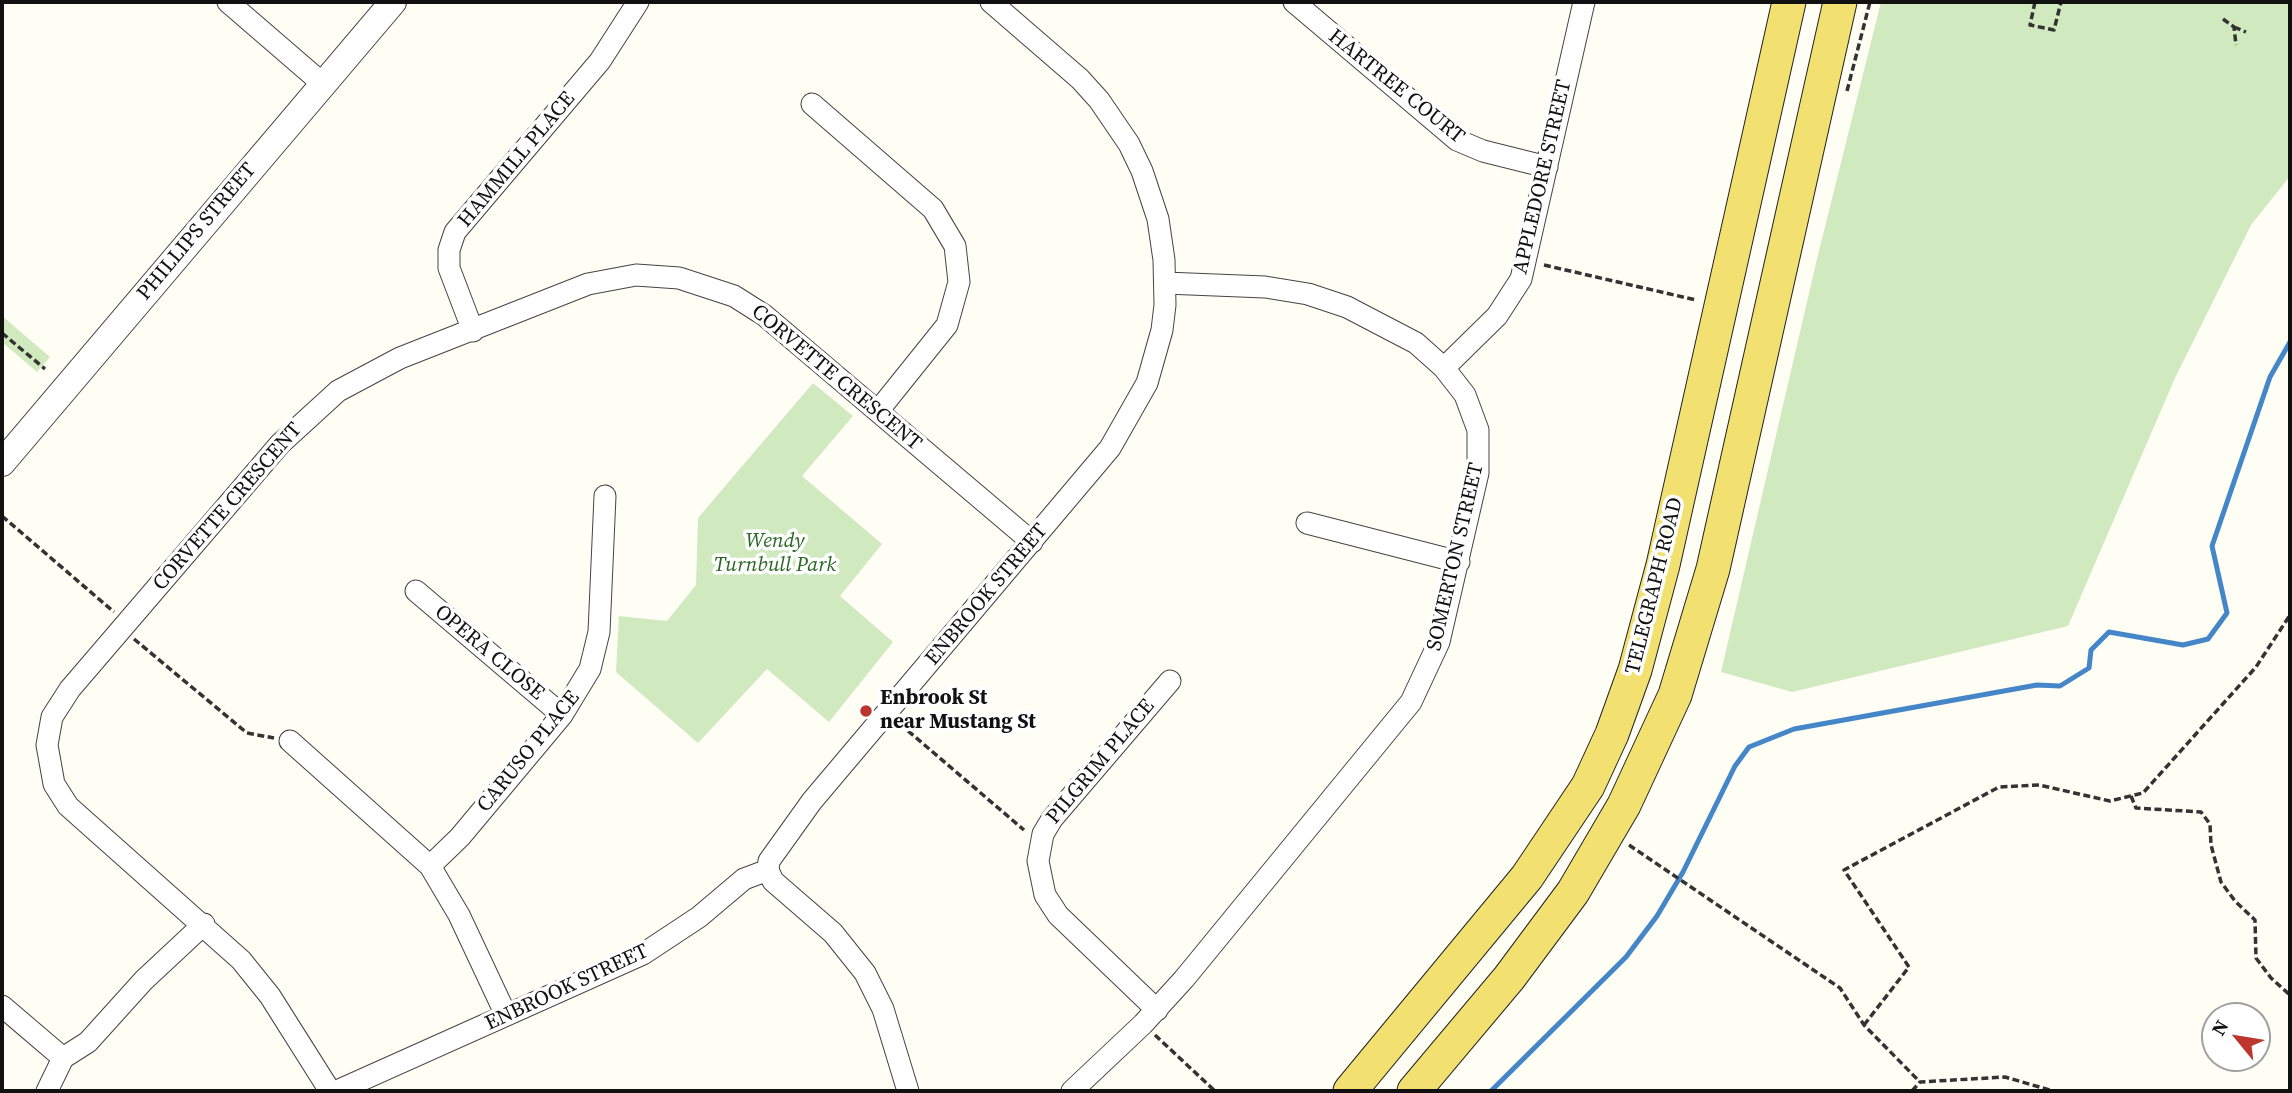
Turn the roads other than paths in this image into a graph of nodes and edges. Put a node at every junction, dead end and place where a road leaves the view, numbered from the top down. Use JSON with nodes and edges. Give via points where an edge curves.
{"nodes":[{"id":1,"x":228,"y":2,"type":"edge"},
{"id":2,"x":393,"y":2,"type":"edge"},
{"id":3,"x":638,"y":2,"type":"edge"},
{"id":4,"x":991,"y":2,"type":"edge"},
{"id":5,"x":1294,"y":2,"type":"edge"},
{"id":6,"x":1584,"y":2,"type":"edge"},
{"id":7,"x":1789,"y":2,"type":"edge"},
{"id":8,"x":1840,"y":2,"type":"edge"},
{"id":9,"x":323,"y":84,"type":"junction"},
{"id":10,"x":811,"y":104,"type":"dead end"},
{"id":11,"x":1547,"y":167,"type":"junction"},
{"id":12,"x":1166,"y":283,"type":"junction"},
{"id":13,"x":473,"y":331,"type":"junction"},
{"id":14,"x":1444,"y":368,"type":"junction"},
{"id":15,"x":878,"y":411,"type":"junction"},
{"id":16,"x":2,"y":463,"type":"edge"},
{"id":17,"x":605,"y":496,"type":"dead end"},
{"id":18,"x":1307,"y":523,"type":"dead end"},
{"id":19,"x":1032,"y":542,"type":"junction"},
{"id":20,"x":1459,"y":562,"type":"junction"},
{"id":21,"x":416,"y":591,"type":"dead end"},
{"id":22,"x":1170,"y":681,"type":"dead end"},
{"id":23,"x":562,"y":715,"type":"junction"},
{"id":24,"x":290,"y":741,"type":"road end"},
{"id":25,"x":430,"y":866,"type":"junction"},
{"id":26,"x":768,"y":870,"type":"junction"},
{"id":27,"x":204,"y":924,"type":"junction"},
{"id":28,"x":2,"y":1006,"type":"edge"},
{"id":29,"x":506,"y":1015,"type":"junction"},
{"id":30,"x":1150,"y":1017,"type":"junction"},
{"id":31,"x":63,"y":1058,"type":"junction"},
{"id":32,"x":47,"y":1091,"type":"edge"},
{"id":33,"x":330,"y":1091,"type":"edge"},
{"id":34,"x":337,"y":1091,"type":"edge"},
{"id":35,"x":908,"y":1091,"type":"edge"},
{"id":36,"x":1072,"y":1091,"type":"edge"},
{"id":37,"x":1350,"y":1091,"type":"edge"},
{"id":38,"x":1414,"y":1091,"type":"edge"}],
"edges":[{"from":1,"to":9,"type":"street"},
{"from":2,"to":9,"type":"street","name":"PHILLIPS STREET"},
{"from":3,"to":13,"type":"street","name":"HAMMILL PLACE","via":[[600,61],[461,223],[451,241],[451,277]]},
{"from":4,"to":12,"type":"street","name":"ENBROOK STREET","via":[[1080,79],[1129,144],[1158,219]]},
{"from":5,"to":11,"type":"street","name":"HARTREE COURT","via":[[1457,140]]},
{"from":6,"to":11,"type":"street","name":"APPLEDORE STREET"},
{"from":7,"to":37,"type":"main road","name":"TELEGRAPH ROAD","via":[[1663,565],[1612,734],[1588,786],[1527,877]]},
{"from":8,"to":38,"type":"main road","via":[[1713,569],[1675,695],[1624,806],[1573,892]]},
{"from":9,"to":16,"type":"street","name":"PHILLIPS STREET"},
{"from":10,"to":15,"type":"street","via":[[933,209],[955,246],[959,282],[947,325]]},
{"from":11,"to":14,"type":"street","name":"APPLEDORE STREET","via":[[1526,261],[1507,304]]},
{"from":12,"to":14,"type":"street","name":"SOMERTON STREET","via":[[1265,287],[1331,301],[1406,337]]},
{"from":12,"to":19,"type":"street","name":"ENBROOK STREET","via":[[1155,359],[1138,403],[1104,456]]},
{"from":13,"to":15,"type":"street","name":"CORVETTE CRESCENT","via":[[588,284],[636,275],[679,278],[734,296],[757,310]]},
{"from":13,"to":27,"type":"street","name":"CORVETTE CRESCENT","via":[[359,377],[320,405],[280,444],[124,625],[59,702],[52,717],[47,745],[50,773],[60,794],[79,817]]},
{"from":14,"to":20,"type":"street","name":"SOMERTON STREET","via":[[1472,410],[1480,453]]},
{"from":15,"to":19,"type":"street","name":"CORVETTE CRESCENT"},
{"from":17,"to":23,"type":"street","name":"CARUSO PLACE","via":[[596,651],[582,686]]},
{"from":18,"to":20,"type":"street"},
{"from":19,"to":26,"type":"street","name":"ENBROOK STREET","via":[[783,838]]},
{"from":20,"to":30,"type":"street","name":"SOMERTON STREET","via":[[1439,642],[1410,702]]},
{"from":21,"to":23,"type":"street","name":"OPERA CLOSE"},
{"from":22,"to":30,"type":"street","name":"PILGRIM PLACE","via":[[1060,808],[1041,841],[1039,873],[1051,906]]},
{"from":23,"to":25,"type":"street","name":"CARUSO PLACE","via":[[460,837]]},
{"from":24,"to":25,"type":"street"},
{"from":25,"to":29,"type":"street","via":[[459,915]]},
{"from":26,"to":29,"type":"street","name":"ENBROOK STREET","via":[[744,879],[699,917],[643,954]]},
{"from":26,"to":35,"type":"street","via":[[776,884],[845,945],[865,973],[883,1009]]},
{"from":27,"to":31,"type":"street","via":[[144,980],[88,1042]]},
{"from":27,"to":33,"type":"street","name":"CORVETTE CRESCENT","via":[[256,978]]},
{"from":28,"to":31,"type":"street"},
{"from":29,"to":34,"type":"street","name":"ENBROOK STREET"},
{"from":30,"to":36,"type":"street","name":"SOMERTON STREET"},
{"from":31,"to":32,"type":"street"}]}
